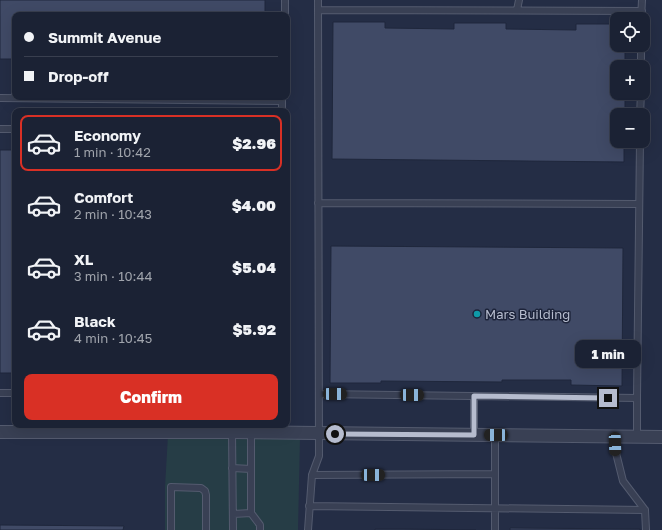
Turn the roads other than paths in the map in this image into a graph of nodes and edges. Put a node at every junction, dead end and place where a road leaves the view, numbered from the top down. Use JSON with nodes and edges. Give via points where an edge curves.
{"nodes":[{"id":1,"x":285,"y":0,"type":"edge"},
{"id":2,"x":318,"y":0,"type":"edge"},
{"id":3,"x":518,"y":0,"type":"edge"},
{"id":4,"x":642,"y":0,"type":"edge"},
{"id":5,"x":318,"y":10,"type":"junction"},
{"id":6,"x":517,"y":10,"type":"junction"},
{"id":7,"x":642,"y":11,"type":"joint"},
{"id":8,"x":285,"y":12,"type":"edge"},
{"id":9,"x":0,"y":98,"type":"edge"},
{"id":10,"x":12,"y":98,"type":"edge"},
{"id":11,"x":0,"y":129,"type":"edge"},
{"id":12,"x":12,"y":129,"type":"edge"},
{"id":13,"x":640,"y":148,"type":"edge"},
{"id":14,"x":318,"y":203,"type":"junction"},
{"id":15,"x":639,"y":204,"type":"junction"},
{"id":16,"x":0,"y":393,"type":"edge"},
{"id":17,"x":12,"y":393,"type":"edge"},
{"id":18,"x":320,"y":394,"type":"junction"},
{"id":19,"x":474,"y":396,"type":"junction"},
{"id":20,"x":637,"y":398,"type":"junction"},
{"id":21,"x":123,"y":428,"type":"edge"},
{"id":22,"x":273,"y":429,"type":"edge"},
{"id":23,"x":0,"y":432,"type":"edge"},
{"id":24,"x":232,"y":432,"type":"junction"},
{"id":25,"x":251,"y":432,"type":"junction"},
{"id":26,"x":319,"y":434,"type":"junction"},
{"id":27,"x":474,"y":435,"type":"junction"},
{"id":28,"x":496,"y":435,"type":"junction"},
{"id":29,"x":615,"y":436,"type":"junction"},
{"id":30,"x":637,"y":436,"type":"junction"},
{"id":31,"x":662,"y":437,"type":"edge"},
{"id":32,"x":232,"y":468,"type":"junction"},
{"id":33,"x":251,"y":469,"type":"junction"},
{"id":34,"x":495,"y":474,"type":"junction"},
{"id":35,"x":312,"y":475,"type":"junction"},
{"id":36,"x":309,"y":506,"type":"junction"},
{"id":37,"x":495,"y":508,"type":"junction"},
{"id":38,"x":645,"y":510,"type":"junction"},
{"id":39,"x":251,"y":513,"type":"junction"},
{"id":40,"x":233,"y":514,"type":"junction"},
{"id":41,"x":171,"y":530,"type":"edge"},
{"id":42,"x":206,"y":530,"type":"edge"},
{"id":43,"x":233,"y":530,"type":"edge"},
{"id":44,"x":260,"y":530,"type":"edge"},
{"id":45,"x":308,"y":530,"type":"edge"},
{"id":46,"x":495,"y":530,"type":"edge"},
{"id":47,"x":646,"y":530,"type":"edge"}],
"edges":[{"from":1,"to":8,"type":"lane"},
{"from":2,"to":5,"type":"lane"},
{"from":3,"to":6,"type":"lane"},
{"from":4,"to":7,"type":"lane"},
{"from":5,"to":6,"type":"lane"},
{"from":5,"to":14,"type":"lane"},
{"from":6,"to":7,"type":"lane"},
{"from":9,"to":10,"type":"lane"},
{"from":11,"to":12,"type":"lane"},
{"from":13,"to":15,"type":"lane"},
{"from":14,"to":15,"type":"lane"},
{"from":14,"to":18,"type":"lane"},
{"from":15,"to":20,"type":"lane"},
{"from":16,"to":17,"type":"lane"},
{"from":18,"to":19,"type":"lane"},
{"from":18,"to":26,"type":"lane"},
{"from":19,"to":20,"type":"lane"},
{"from":19,"to":27,"type":"lane"},
{"from":20,"to":30,"type":"lane"},
{"from":21,"to":23,"type":"street"},
{"from":21,"to":24,"type":"street"},
{"from":22,"to":25,"type":"street"},
{"from":22,"to":26,"type":"street"},
{"from":24,"to":25,"type":"street"},
{"from":24,"to":32,"type":"lane"},
{"from":25,"to":33,"type":"lane"},
{"from":26,"to":27,"type":"street"},
{"from":26,"to":35,"type":"lane","via":[[319,456]]},
{"from":27,"to":28,"type":"street"},
{"from":28,"to":29,"type":"street"},
{"from":28,"to":34,"type":"lane"},
{"from":29,"to":30,"type":"street"},
{"from":29,"to":38,"type":"lane","via":[[623,481]]},
{"from":30,"to":31,"type":"street"},
{"from":32,"to":33,"type":"lane"},
{"from":32,"to":40,"type":"lane"},
{"from":33,"to":39,"type":"lane"},
{"from":34,"to":35,"type":"lane"},
{"from":34,"to":37,"type":"lane"},
{"from":35,"to":36,"type":"lane"},
{"from":36,"to":37,"type":"lane"},
{"from":36,"to":45,"type":"lane"},
{"from":37,"to":38,"type":"lane"},
{"from":37,"to":46,"type":"lane"},
{"from":38,"to":47,"type":"lane"},
{"from":39,"to":40,"type":"lane"},
{"from":39,"to":44,"type":"lane","via":[[260,525]]},
{"from":40,"to":43,"type":"lane"},
{"from":41,"to":42,"type":"lane","via":[[171,487],[201,488],[205,491]]}]}
